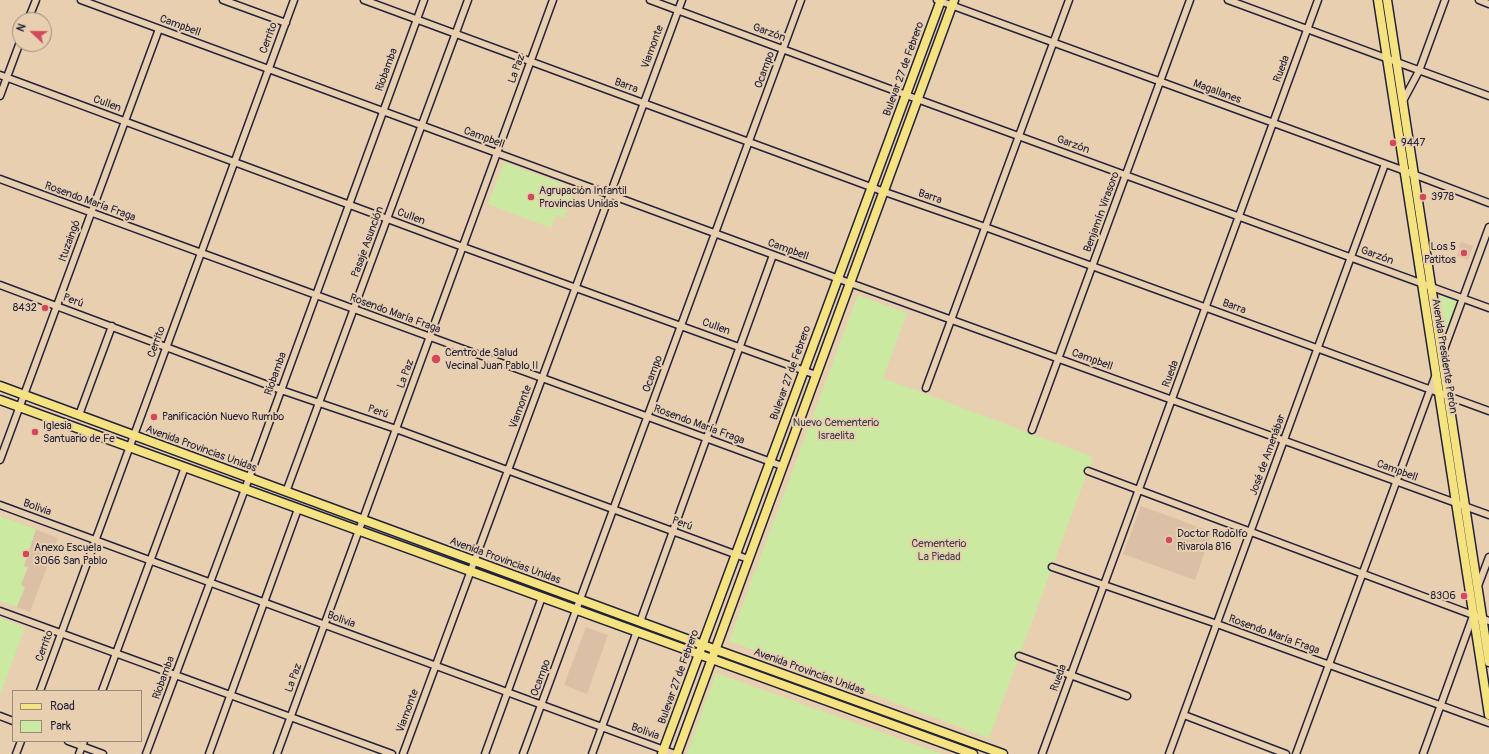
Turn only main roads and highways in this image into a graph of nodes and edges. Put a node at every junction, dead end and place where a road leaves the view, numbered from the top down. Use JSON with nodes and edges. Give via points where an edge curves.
{"nodes":[{"id":1,"x":939,"y":0,"type":"edge"},
{"id":2,"x":1378,"y":0,"type":"edge"},
{"id":3,"x":1387,"y":0,"type":"edge"},
{"id":4,"x":953,"y":3,"type":"edge"},
{"id":5,"x":0,"y":386,"type":"edge"},
{"id":6,"x":0,"y":400,"type":"edge"},
{"id":7,"x":1486,"y":620,"type":"edge"},
{"id":8,"x":702,"y":645,"type":"junction"},
{"id":9,"x":715,"y":650,"type":"junction"},
{"id":10,"x":699,"y":654,"type":"junction"},
{"id":11,"x":712,"y":659,"type":"junction"},
{"id":12,"x":1489,"y":662,"type":"edge"},
{"id":13,"x":1489,"y":715,"type":"edge"},
{"id":14,"x":663,"y":752,"type":"edge"},
{"id":15,"x":676,"y":754,"type":"edge"},
{"id":16,"x":973,"y":754,"type":"edge"},
{"id":17,"x":1003,"y":754,"type":"edge"}],
"edges":[{"from":1,"to":8,"type":"main road","name":"Bulevar 27 de Febrero"},
{"from":2,"to":13,"type":"main road","name":"Avenida Presidente Perón"},
{"from":3,"to":7,"type":"main road","name":"Avenida Presidente Perón","via":[[1478,588]]},
{"from":4,"to":9,"type":"main road","name":"Bulevar 27 de Febrero"},
{"from":5,"to":8,"type":"main road","name":"Avenida Provincias Unidas"},
{"from":6,"to":10,"type":"main road","name":"Avenida Provincias Unidas"},
{"from":7,"to":12,"type":"main road","name":"Avenida Presidente Perón"},
{"from":8,"to":9,"type":"main road","name":"Avenida Provincias Unidas"},
{"from":8,"to":10,"type":"main road","name":"Bulevar 27 de Febrero"},
{"from":9,"to":11,"type":"main road","name":"Bulevar 27 de Febrero"},
{"from":9,"to":17,"type":"main road","name":"Avenida Provincias Unidas"},
{"from":10,"to":11,"type":"main road","name":"Avenida Provincias Unidas"},
{"from":10,"to":14,"type":"main road","name":"Bulevar 27 de Febrero"},
{"from":11,"to":15,"type":"main road","name":"Bulevar 27 de Febrero"},
{"from":11,"to":16,"type":"main road","name":"Avenida Provincias Unidas"}]}
